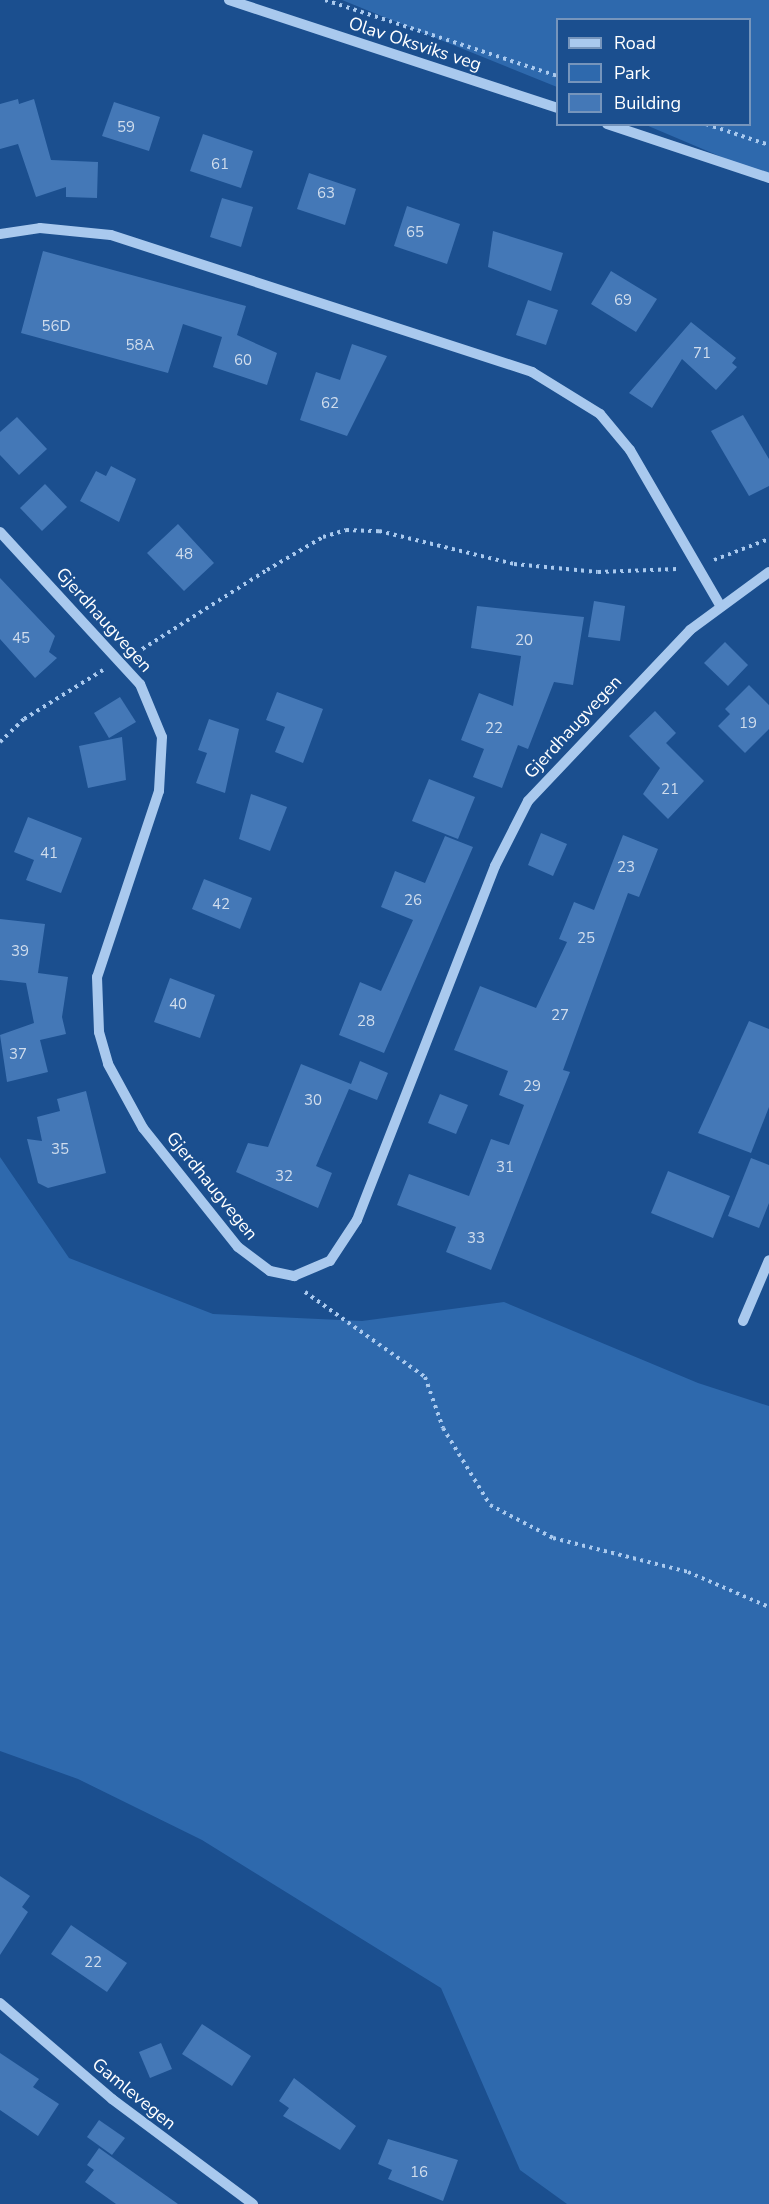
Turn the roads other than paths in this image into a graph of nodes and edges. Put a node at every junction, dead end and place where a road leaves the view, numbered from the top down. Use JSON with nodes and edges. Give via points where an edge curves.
{"nodes":[{"id":1,"x":229,"y":0,"type":"edge"},
{"id":2,"x":556,"y":107,"type":"edge"},
{"id":3,"x":613,"y":126,"type":"edge"},
{"id":4,"x":769,"y":178,"type":"edge"},
{"id":5,"x":0,"y":234,"type":"edge"},
{"id":6,"x":0,"y":532,"type":"edge"},
{"id":7,"x":769,"y":572,"type":"edge"},
{"id":8,"x":720,"y":605,"type":"junction"},
{"id":9,"x":769,"y":1260,"type":"edge"},
{"id":10,"x":743,"y":1321,"type":"dead end"},
{"id":11,"x":0,"y":2003,"type":"edge"},
{"id":12,"x":253,"y":2204,"type":"edge"}],
"edges":[{"from":1,"to":2,"type":"street","name":"Olav Oksviks veg"},
{"from":3,"to":4,"type":"street"},
{"from":5,"to":8,"type":"street","via":[[52,228],[111,235],[532,372],[600,414],[630,450]]},
{"from":6,"to":8,"type":"street","name":"Gjerdhaugvegen","via":[[122,660],[155,711],[163,765],[150,821],[97,977],[99,1032],[114,1079],[143,1128],[238,1247],[279,1274],[310,1274],[344,1245],[495,866],[528,801],[599,721]]},
{"from":7,"to":8,"type":"street","name":"Gjerdhaugvegen"},
{"from":9,"to":10,"type":"street"},
{"from":11,"to":12,"type":"street","name":"Gamlevegen","via":[[112,2099]]}]}
